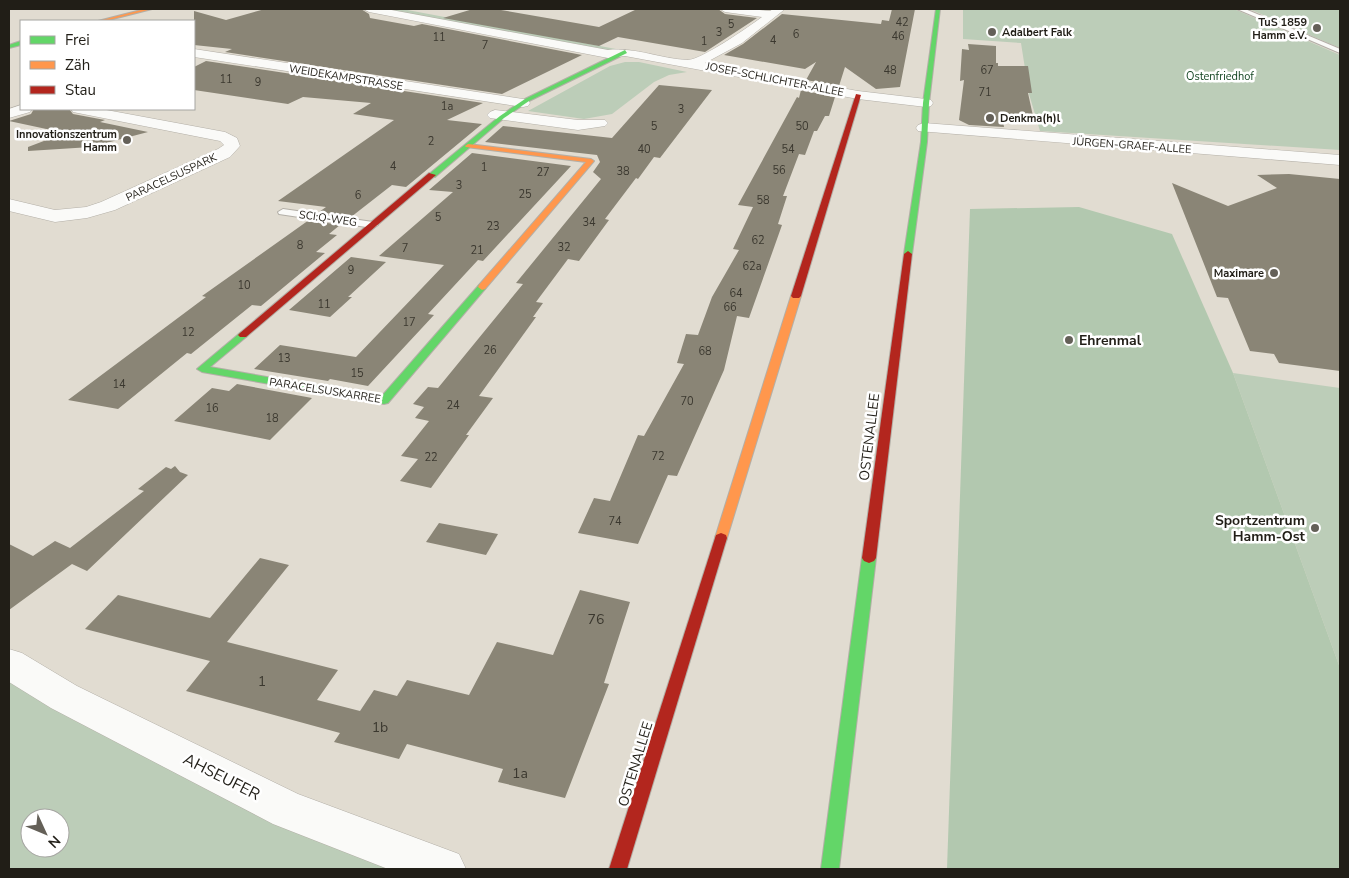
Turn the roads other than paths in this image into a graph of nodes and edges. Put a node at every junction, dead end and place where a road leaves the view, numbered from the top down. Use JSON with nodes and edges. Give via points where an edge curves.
{"nodes":[{"id":1,"x":150,"y":9,"type":"edge"},
{"id":2,"x":369,"y":9,"type":"edge"},
{"id":3,"x":412,"y":9,"type":"edge"},
{"id":4,"x":725,"y":9,"type":"edge"},
{"id":5,"x":938,"y":9,"type":"edge"},
{"id":6,"x":1240,"y":9,"type":"edge"},
{"id":7,"x":776,"y":12,"type":"edge"},
{"id":8,"x":104,"y":20,"type":"edge"},
{"id":9,"x":1340,"y":51,"type":"edge"},
{"id":10,"x":624,"y":52,"type":"junction"},
{"id":11,"x":195,"y":53,"type":"edge"},
{"id":12,"x":693,"y":64,"type":"junction"},
{"id":13,"x":858,"y":95,"type":"junction"},
{"id":14,"x":499,"y":99,"type":"junction"},
{"id":15,"x":523,"y":103,"type":"junction"},
{"id":16,"x":926,"y":103,"type":"junction"},
{"id":17,"x":21,"y":110,"type":"edge"},
{"id":18,"x":83,"y":110,"type":"edge"},
{"id":19,"x":9,"y":114,"type":"edge"},
{"id":20,"x":500,"y":119,"type":"junction"},
{"id":21,"x":600,"y":123,"type":"dead end"},
{"id":22,"x":924,"y":128,"type":"junction"},
{"id":23,"x":468,"y":146,"type":"junction"},
{"id":24,"x":1340,"y":160,"type":"edge"},
{"id":25,"x":9,"y":205,"type":"edge"},
{"id":26,"x":284,"y":212,"type":"dead end"},
{"id":27,"x":373,"y":226,"type":"junction"},
{"id":28,"x":9,"y":664,"type":"edge"},
{"id":29,"x":444,"y":869,"type":"edge"},
{"id":30,"x":618,"y":869,"type":"edge"},
{"id":31,"x":830,"y":869,"type":"edge"}],
"edges":[{"from":1,"to":8,"type":"street"},
{"from":2,"to":10,"type":"street","name":"JOSEF-SCHLICHTER-ALLEE","via":[[608,54]]},
{"from":3,"to":10,"type":"street","name":"JOSEF-SCHLICHTER-ALLEE","via":[[622,48]]},
{"from":4,"to":7,"type":"street"},
{"from":5,"to":16,"type":"street","name":"OSTENALLEE"},
{"from":6,"to":9,"type":"lane"},
{"from":7,"to":12,"type":"street","via":[[738,40]]},
{"from":10,"to":12,"type":"street","name":"JOSEF-SCHLICHTER-ALLEE"},
{"from":10,"to":15,"type":"street","name":"PARACELSUSKARREE"},
{"from":11,"to":14,"type":"street","name":"WEIDEKAMPSTRASSE"},
{"from":12,"to":13,"type":"street","name":"JOSEF-SCHLICHTER-ALLEE"},
{"from":13,"to":16,"type":"street","name":"JOSEF-SCHLICHTER-ALLEE"},
{"from":13,"to":30,"type":"street","name":"OSTENALLEE"},
{"from":14,"to":15,"type":"street","name":"WEIDEKAMPSTRASSE"},
{"from":14,"to":20,"type":"street","via":[[482,112]]},
{"from":15,"to":20,"type":"street","name":"PARACELSUSKARREE"},
{"from":16,"to":22,"type":"street","name":"OSTENALLEE"},
{"from":17,"to":19,"type":"street"},
{"from":18,"to":25,"type":"street","name":"PARACELSUSPARK","via":[[225,137],[232,146],[224,153],[108,206],[87,212],[55,216]]},
{"from":20,"to":21,"type":"street","via":[[578,125]]},
{"from":20,"to":23,"type":"street","name":"PARACELSUSKARREE"},
{"from":22,"to":24,"type":"street","name":"JÜRGEN-GRAEF-ALLEE"},
{"from":22,"to":31,"type":"street","name":"OSTENALLEE"},
{"from":23,"to":27,"type":"street","name":"PARACELSUSKARREE"},
{"from":23,"to":27,"type":"street","name":"PARACELSUSKARREE","via":[[591,161],[384,402],[202,369]]},
{"from":26,"to":27,"type":"lane","name":"SCI:Q-WEG"},
{"from":28,"to":29,"type":"street","name":"AHSEUFER","via":[[64,697],[288,810]]}]}
